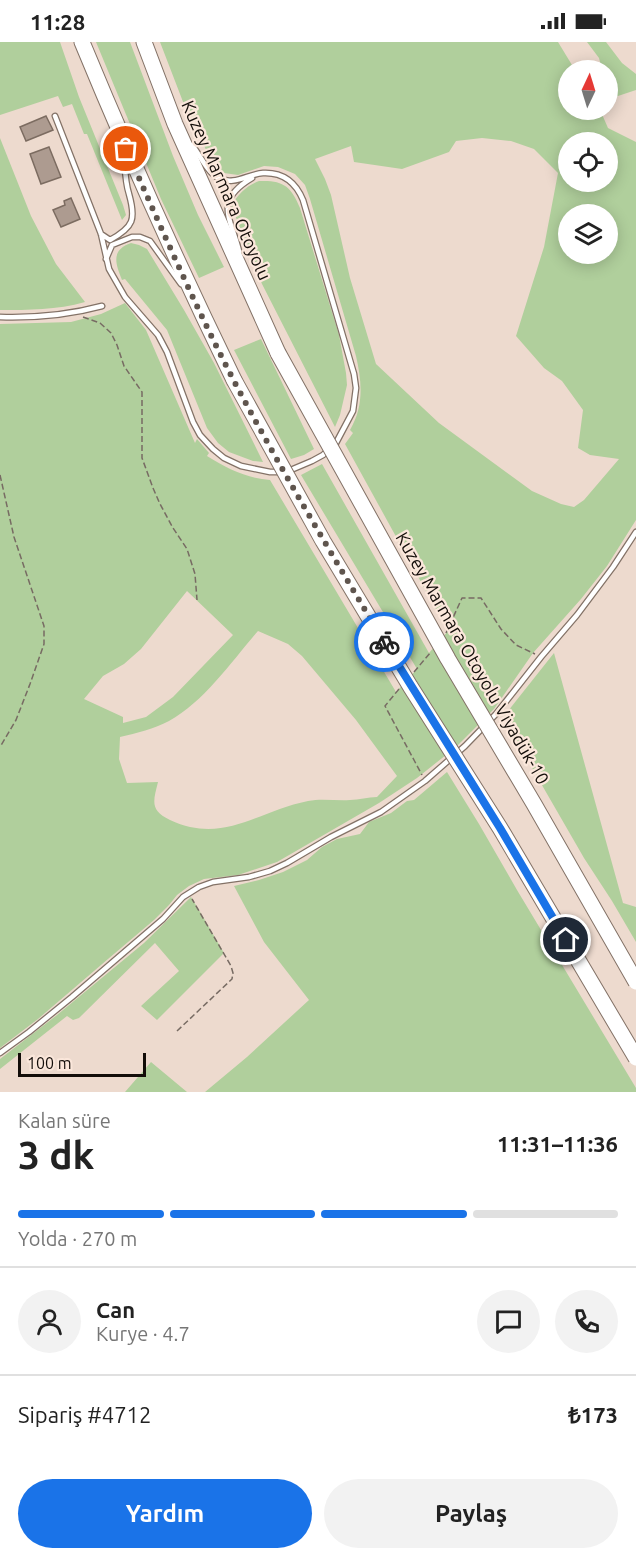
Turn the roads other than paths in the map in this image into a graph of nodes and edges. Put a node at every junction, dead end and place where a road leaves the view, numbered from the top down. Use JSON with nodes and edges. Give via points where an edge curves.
{"nodes":[{"id":1,"x":82,"y":42,"type":"edge"},
{"id":2,"x":144,"y":42,"type":"edge"},
{"id":3,"x":55,"y":116,"type":"dead end"},
{"id":4,"x":175,"y":124,"type":"junction"},
{"id":5,"x":122,"y":138,"type":"junction"},
{"id":6,"x":257,"y":175,"type":"junction"},
{"id":7,"x":101,"y":234,"type":"junction"},
{"id":8,"x":111,"y":242,"type":"junction"},
{"id":9,"x":104,"y":245,"type":"junction"},
{"id":10,"x":106,"y":259,"type":"junction"},
{"id":11,"x":246,"y":281,"type":"junction"},
{"id":12,"x":102,"y":306,"type":"dead end"},
{"id":13,"x":198,"y":308,"type":"junction"},
{"id":14,"x":0,"y":317,"type":"edge"},
{"id":15,"x":278,"y":353,"type":"joint"},
{"id":16,"x":636,"y":532,"type":"edge"},
{"id":17,"x":636,"y":982,"type":"edge"},
{"id":18,"x":0,"y":1053,"type":"edge"},
{"id":19,"x":636,"y":1058,"type":"edge"}],
"edges":[{"from":1,"to":5,"type":"highway"},
{"from":2,"to":4,"type":"highway","name":"Kuzey Marmara Otoyolu"},
{"from":3,"to":7,"type":"lane"},
{"from":4,"to":6,"type":"lane","via":[[213,175],[227,181]]},
{"from":4,"to":11,"type":"highway","name":"Kuzey Marmara Otoyolu"},
{"from":5,"to":8,"type":"lane","via":[[132,221]]},
{"from":5,"to":13,"type":"highway"},
{"from":6,"to":10,"type":"lane","via":[[287,178],[299,190],[354,374],[353,411],[336,443],[323,455],[286,472],[270,472],[241,466],[213,449],[193,422],[158,335],[125,297]]},
{"from":6,"to":11,"type":"lane","via":[[237,189],[227,214]]},
{"from":7,"to":8,"type":"lane"},
{"from":7,"to":9,"type":"lane"},
{"from":8,"to":9,"type":"lane"},
{"from":8,"to":10,"type":"lane"},
{"from":8,"to":13,"type":"lane","via":[[132,237],[150,241]]},
{"from":9,"to":10,"type":"lane"},
{"from":11,"to":15,"type":"highway","name":"Kuzey Marmara Otoyolu"},
{"from":12,"to":14,"type":"lane","via":[[52,316]]},
{"from":13,"to":19,"type":"highway","bridge":true,"via":[[329,551]]},
{"from":15,"to":17,"type":"highway","name":"Kuzey Marmara Otoyolu Viyadük-10","bridge":true,"via":[[443,649]]},
{"from":16,"to":18,"type":"lane","via":[[577,615],[495,714],[465,747],[425,781],[381,812],[287,863],[249,877],[213,882],[183,897],[72,997]]}]}
